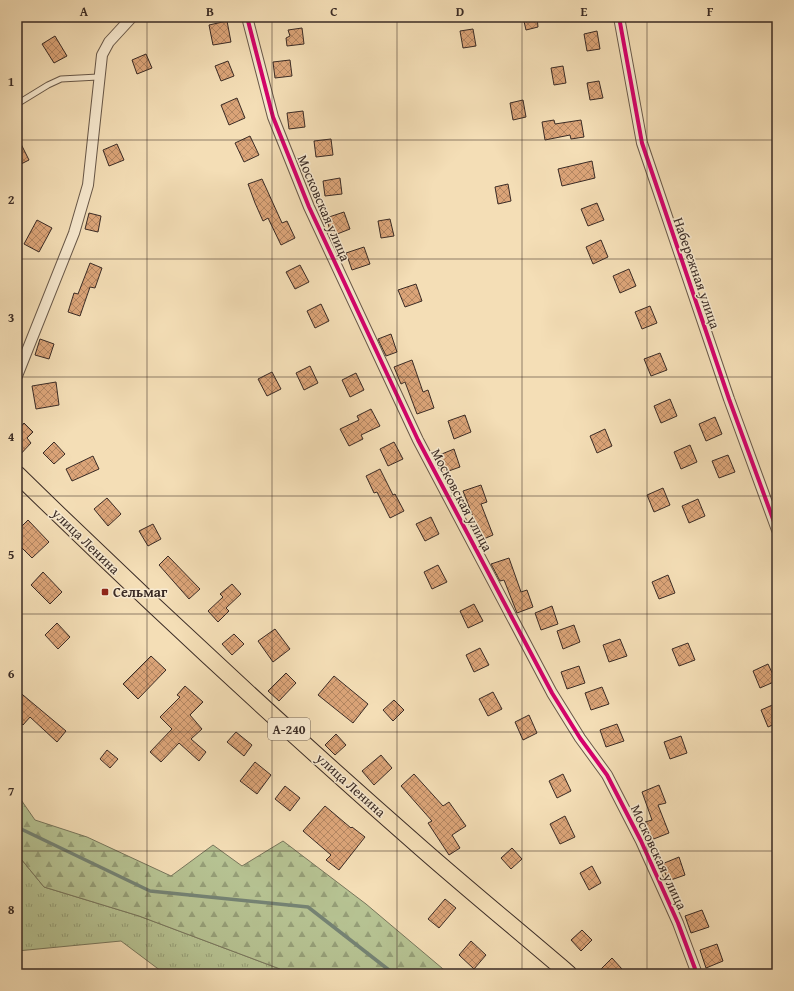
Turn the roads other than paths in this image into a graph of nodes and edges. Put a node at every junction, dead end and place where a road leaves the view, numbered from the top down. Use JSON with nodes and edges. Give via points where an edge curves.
{"nodes":[{"id":1,"x":132,"y":17,"type":"edge"},
{"id":2,"x":247,"y":17,"type":"edge"},
{"id":3,"x":619,"y":17,"type":"edge"},
{"id":4,"x":98,"y":78,"type":"junction"},
{"id":5,"x":17,"y":104,"type":"edge"},
{"id":6,"x":17,"y":376,"type":"edge"},
{"id":7,"x":17,"y":474,"type":"edge"},
{"id":8,"x":777,"y":530,"type":"edge"},
{"id":9,"x":569,"y":974,"type":"edge"},
{"id":10,"x":697,"y":974,"type":"edge"}],
"edges":[{"from":1,"to":4,"type":"street","via":[[109,42],[102,55]]},
{"from":2,"to":10,"type":"street","name":"Московская улица","via":[[273,117],[309,207],[418,440],[552,693],[607,775],[644,847],[678,923]]},
{"from":3,"to":8,"type":"street","name":"Набережная улица","via":[[642,143],[729,399]]},
{"from":4,"to":5,"type":"lane","via":[[61,79]]},
{"from":4,"to":6,"type":"street","via":[[94,143],[88,185],[74,233]]},
{"from":7,"to":9,"type":"main road","name":"улица Ленина","number":"А-240","via":[[124,577],[340,775]]}]}
